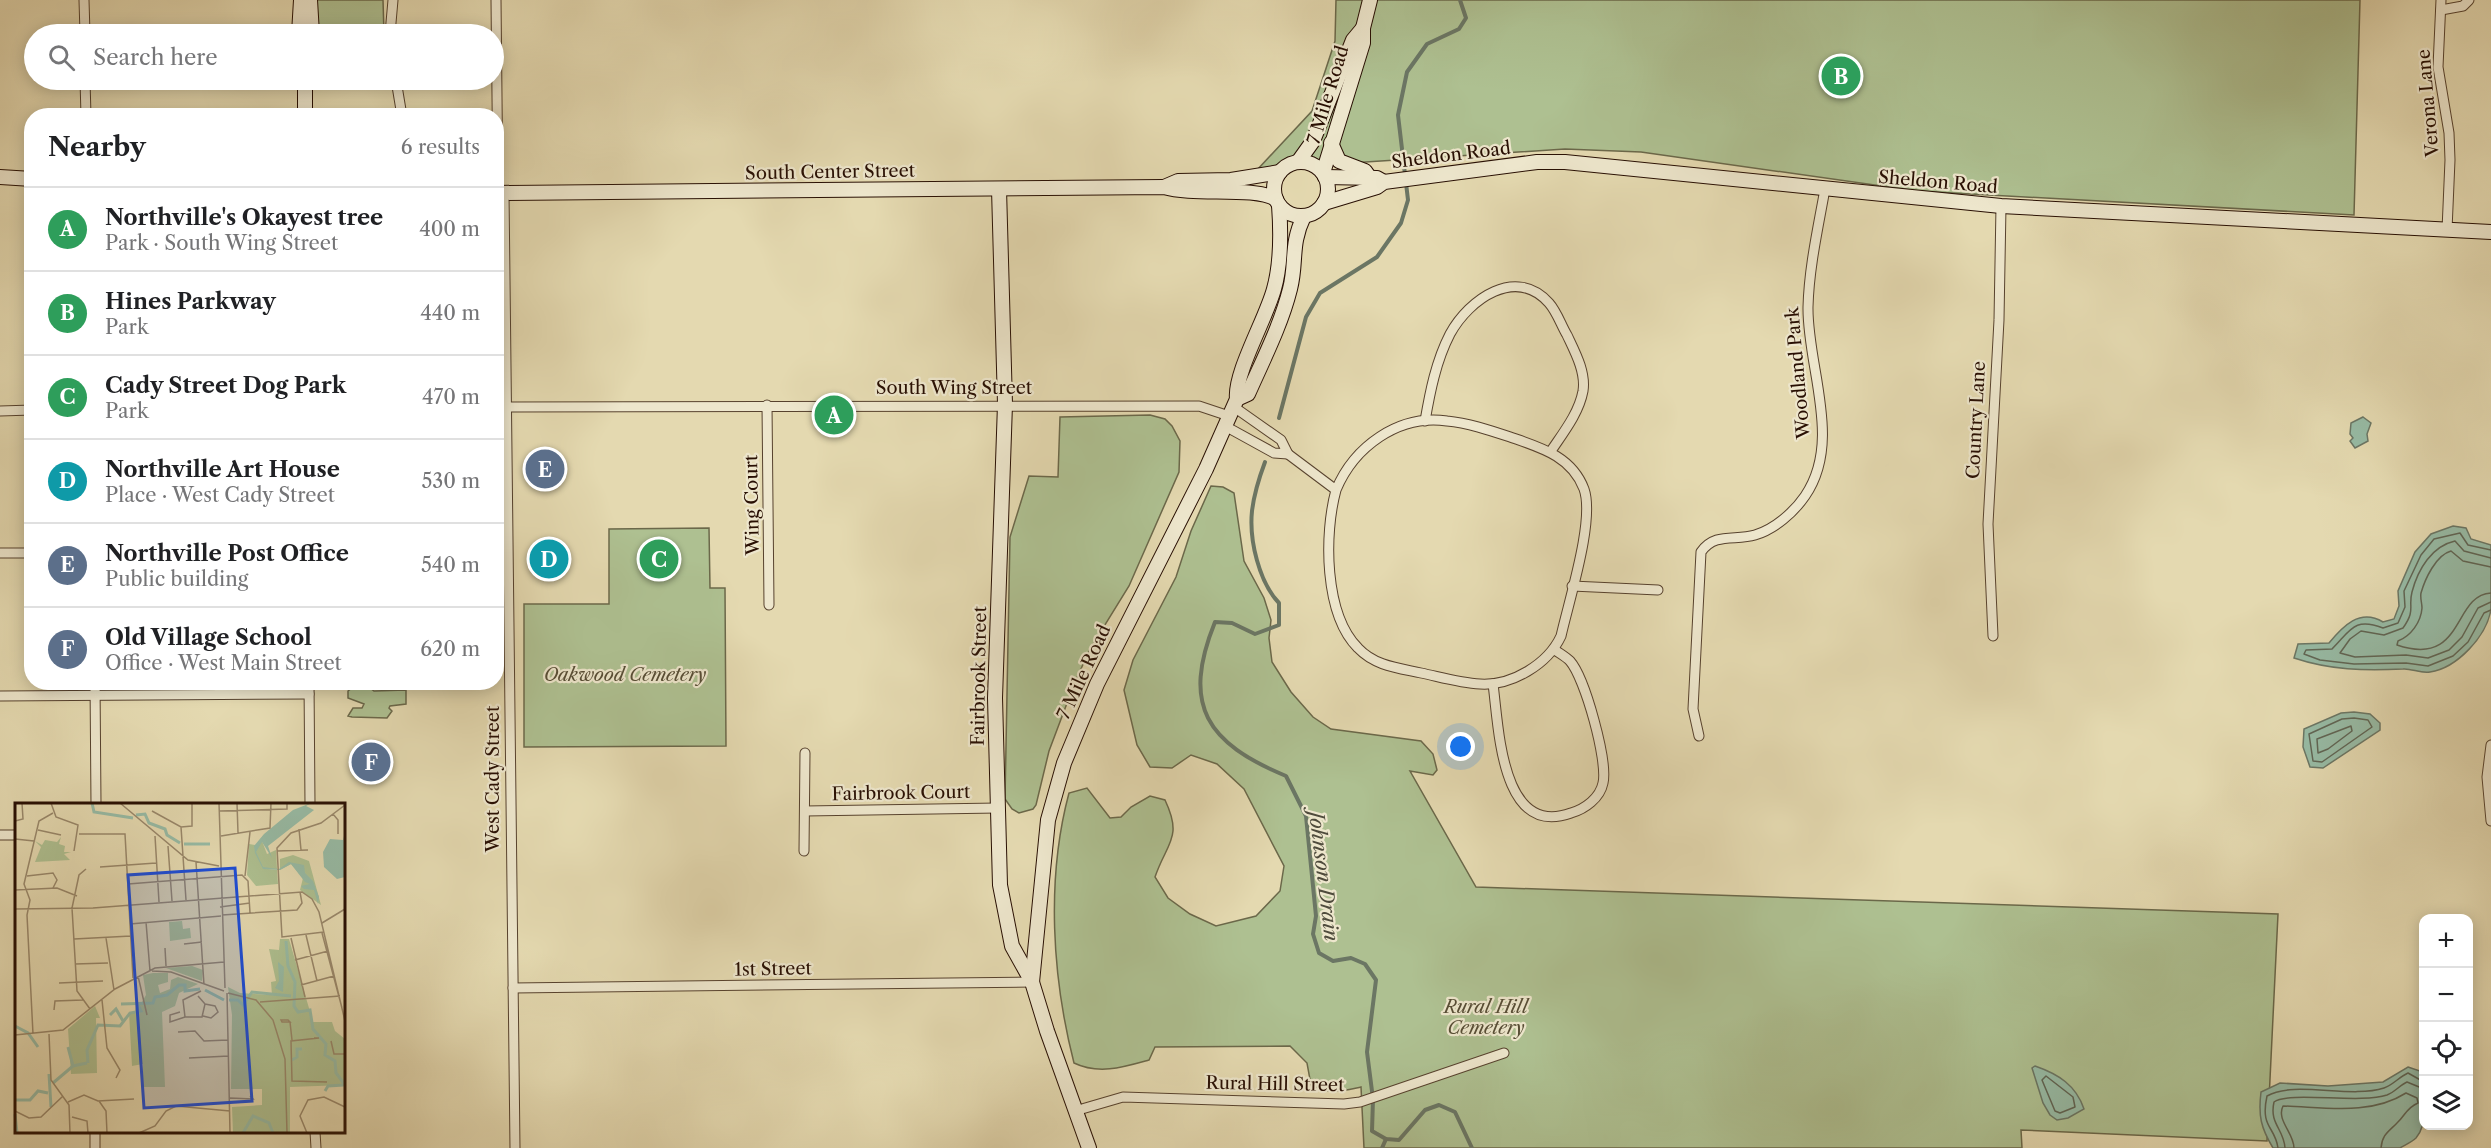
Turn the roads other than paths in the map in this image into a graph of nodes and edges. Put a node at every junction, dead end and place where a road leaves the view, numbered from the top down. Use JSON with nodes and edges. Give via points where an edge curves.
{"nodes":[{"id":1,"x":84,"y":0,"type":"edge"},
{"id":2,"x":301,"y":0,"type":"edge"},
{"id":3,"x":310,"y":0,"type":"edge"},
{"id":4,"x":393,"y":0,"type":"edge"},
{"id":5,"x":496,"y":0,"type":"edge"},
{"id":6,"x":1370,"y":0,"type":"edge"},
{"id":7,"x":2469,"y":0,"type":"edge"},
{"id":8,"x":2441,"y":5,"type":"edge"},
{"id":9,"x":85,"y":24,"type":"edge"},
{"id":10,"x":300,"y":24,"type":"edge"},
{"id":11,"x":311,"y":24,"type":"edge"},
{"id":12,"x":391,"y":24,"type":"edge"},
{"id":13,"x":496,"y":24,"type":"edge"},
{"id":14,"x":1363,"y":28,"type":"junction"},
{"id":15,"x":85,"y":90,"type":"edge"},
{"id":16,"x":305,"y":90,"type":"edge"},
{"id":17,"x":398,"y":90,"type":"edge"},
{"id":18,"x":498,"y":90,"type":"edge"},
{"id":19,"x":86,"y":108,"type":"edge"},
{"id":20,"x":305,"y":108,"type":"edge"},
{"id":21,"x":401,"y":108,"type":"edge"},
{"id":22,"x":498,"y":108,"type":"edge"},
{"id":23,"x":1331,"y":143,"type":"junction"},
{"id":24,"x":1298,"y":162,"type":"junction"},
{"id":25,"x":1280,"y":172,"type":"junction"},
{"id":26,"x":1324,"y":175,"type":"junction"},
{"id":27,"x":0,"y":177,"type":"edge"},
{"id":28,"x":24,"y":178,"type":"edge"},
{"id":29,"x":1383,"y":180,"type":"junction"},
{"id":30,"x":1164,"y":187,"type":"junction"},
{"id":31,"x":999,"y":189,"type":"junction"},
{"id":32,"x":1825,"y":189,"type":"junction"},
{"id":33,"x":504,"y":193,"type":"edge"},
{"id":34,"x":1278,"y":202,"type":"junction"},
{"id":35,"x":1324,"y":203,"type":"junction"},
{"id":36,"x":2001,"y":206,"type":"junction"},
{"id":37,"x":1304,"y":216,"type":"junction"},
{"id":38,"x":2447,"y":230,"type":"junction"},
{"id":39,"x":2491,"y":232,"type":"edge"},
{"id":40,"x":1005,"y":404,"type":"junction"},
{"id":41,"x":767,"y":405,"type":"junction"},
{"id":42,"x":504,"y":407,"type":"edge"},
{"id":43,"x":24,"y":410,"type":"edge"},
{"id":44,"x":0,"y":411,"type":"edge"},
{"id":45,"x":1232,"y":412,"type":"junction"},
{"id":46,"x":1425,"y":421,"type":"junction"},
{"id":47,"x":1551,"y":452,"type":"junction"},
{"id":48,"x":1288,"y":453,"type":"junction"},
{"id":49,"x":1336,"y":490,"type":"junction"},
{"id":50,"x":504,"y":552,"type":"edge"},
{"id":51,"x":0,"y":553,"type":"edge"},
{"id":52,"x":24,"y":553,"type":"edge"},
{"id":53,"x":1572,"y":586,"type":"junction"},
{"id":54,"x":1658,"y":590,"type":"dead end"},
{"id":55,"x":769,"y":605,"type":"dead end"},
{"id":56,"x":1993,"y":636,"type":"dead end"},
{"id":57,"x":1555,"y":650,"type":"junction"},
{"id":58,"x":1493,"y":684,"type":"junction"},
{"id":59,"x":95,"y":690,"type":"edge"},
{"id":60,"x":309,"y":690,"type":"edge"},
{"id":61,"x":309,"y":694,"type":"junction"},
{"id":62,"x":0,"y":696,"type":"edge"},
{"id":63,"x":95,"y":696,"type":"junction"},
{"id":64,"x":1700,"y":736,"type":"dead end"},
{"id":65,"x":2491,"y":745,"type":"edge"},
{"id":66,"x":805,"y":753,"type":"dead end"},
{"id":67,"x":96,"y":803,"type":"edge"},
{"id":68,"x":310,"y":803,"type":"edge"},
{"id":69,"x":998,"y":808,"type":"junction"},
{"id":70,"x":805,"y":812,"type":"junction"},
{"id":71,"x":2491,"y":821,"type":"edge"},
{"id":72,"x":804,"y":851,"type":"dead end"},
{"id":73,"x":1032,"y":982,"type":"junction"},
{"id":74,"x":513,"y":988,"type":"junction"},
{"id":75,"x":1504,"y":1053,"type":"dead end"},
{"id":76,"x":1075,"y":1111,"type":"junction"},
{"id":77,"x":315,"y":1133,"type":"edge"},
{"id":78,"x":316,"y":1148,"type":"edge"},
{"id":79,"x":515,"y":1148,"type":"edge"},
{"id":80,"x":1089,"y":1148,"type":"edge"}],
"edges":[{"from":1,"to":9,"type":"street"},
{"from":2,"to":10,"type":"street"},
{"from":3,"to":11,"type":"street"},
{"from":4,"to":12,"type":"street"},
{"from":5,"to":13,"type":"street","name":"West Cady Street"},
{"from":6,"to":14,"type":"street","name":"7 Mile Road"},
{"from":7,"to":8,"type":"street","name":"Verona Lane","via":[[2463,6]]},
{"from":8,"to":38,"type":"street","name":"Verona Lane","via":[[2438,66],[2450,160]]},
{"from":14,"to":23,"type":"street","name":"7 Mile Road","via":[[1363,44]]},
{"from":14,"to":24,"type":"street","name":"7 Mile Road","via":[[1353,40],[1313,141]]},
{"from":15,"to":19,"type":"street"},
{"from":16,"to":20,"type":"street"},
{"from":17,"to":21,"type":"street"},
{"from":18,"to":22,"type":"street","name":"West Cady Street"},
{"from":23,"to":26,"type":"street","name":"7 Mile Road"},
{"from":23,"to":29,"type":"street","via":[[1340,161]]},
{"from":24,"to":25,"type":"street"},
{"from":24,"to":26,"type":"street","via":[[1312,164]]},
{"from":25,"to":30,"type":"street","name":"South Center Street","via":[[1231,180],[1178,181]]},
{"from":25,"to":34,"type":"street","via":[[1274,185]]},
{"from":26,"to":29,"type":"street","name":"Sheldon Road"},
{"from":26,"to":35,"type":"street","via":[[1328,193]]},
{"from":27,"to":28,"type":"street"},
{"from":29,"to":32,"type":"street","name":"Sheldon Road","via":[[1565,162]]},
{"from":29,"to":35,"type":"street","name":"Sheldon Road","via":[[1377,187]]},
{"from":30,"to":31,"type":"street","name":"South Center Street"},
{"from":30,"to":34,"type":"street","name":"South Center Street","via":[[1180,192],[1245,193]]},
{"from":31,"to":33,"type":"street","name":"South Center Street"},
{"from":31,"to":40,"type":"street","name":"Fairbrook Street"},
{"from":32,"to":36,"type":"street","name":"Sheldon Road"},
{"from":32,"to":64,"type":"street","name":"Woodland Park","via":[[1808,307],[1821,416],[1819,459],[1807,494],[1782,520],[1754,536],[1714,540],[1701,552],[1693,709]]},
{"from":34,"to":37,"type":"street","via":[[1290,214]]},
{"from":34,"to":45,"type":"street","name":"7 Mile Road","via":[[1275,287],[1236,387]]},
{"from":35,"to":37,"type":"street"},
{"from":36,"to":38,"type":"street","name":"Sheldon Road"},
{"from":36,"to":56,"type":"street","name":"Country Lane","via":[[1988,524]]},
{"from":37,"to":45,"type":"street","name":"7 Mile Road","via":[[1294,240],[1286,304],[1248,394]]},
{"from":38,"to":39,"type":"street","name":"Sheldon Road"},
{"from":40,"to":41,"type":"street","name":"South Wing Street"},
{"from":40,"to":45,"type":"street","name":"South Wing Street","via":[[1199,406]]},
{"from":40,"to":69,"type":"street","name":"Fairbrook Street","via":[[995,698]]},
{"from":41,"to":42,"type":"street","name":"South Wing Street"},
{"from":41,"to":55,"type":"street","name":"Wing Court"},
{"from":43,"to":44,"type":"street"},
{"from":45,"to":48,"type":"street","via":[[1281,440]]},
{"from":45,"to":48,"type":"street","via":[[1274,453]]},
{"from":45,"to":73,"type":"street","name":"7 Mile Road","via":[[1097,684],[1064,763],[1048,820]]},
{"from":46,"to":47,"type":"street","via":[[1470,426]]},
{"from":46,"to":47,"type":"street","via":[[1438,365],[1457,322],[1495,290],[1524,287],[1541,296],[1554,310],[1583,375],[1582,394],[1573,417]]},
{"from":46,"to":49,"type":"street","via":[[1395,429],[1368,445],[1349,464]]},
{"from":47,"to":53,"type":"street","via":[[1575,472],[1587,501],[1587,521]]},
{"from":48,"to":49,"type":"street"},
{"from":49,"to":58,"type":"street","via":[[1329,522],[1330,568],[1340,618],[1353,642],[1369,658],[1385,665],[1469,683]]},
{"from":50,"to":74,"type":"street","name":"West Cady Street"},
{"from":51,"to":52,"type":"street"},
{"from":53,"to":54,"type":"street"},
{"from":53,"to":57,"type":"street","via":[[1562,636]]},
{"from":57,"to":58,"type":"street","via":[[1536,667]]},
{"from":57,"to":58,"type":"street","via":[[1570,660],[1580,679],[1604,765],[1598,794],[1579,811],[1546,817],[1533,814],[1519,800],[1508,774]]},
{"from":59,"to":63,"type":"street"},
{"from":60,"to":61,"type":"street"},
{"from":61,"to":63,"type":"street"},
{"from":61,"to":68,"type":"street"},
{"from":62,"to":63,"type":"street"},
{"from":63,"to":67,"type":"street"},
{"from":65,"to":71,"type":"street","via":[[2487,777]]},
{"from":66,"to":70,"type":"street","name":"Fairbrook Court"},
{"from":69,"to":70,"type":"street","name":"Fairbrook Court"},
{"from":69,"to":73,"type":"street","name":"Fairbrook Street","via":[[1003,908],[1012,946]]},
{"from":70,"to":72,"type":"street","name":"Fairbrook Court"},
{"from":73,"to":74,"type":"street","name":"1st Street"},
{"from":73,"to":76,"type":"street","name":"Fairbrook Street"},
{"from":74,"to":79,"type":"street","name":"West Cady Street"},
{"from":75,"to":76,"type":"street","name":"Rural Hill Street","via":[[1360,1102],[1124,1097]]},
{"from":76,"to":80,"type":"street","name":"Fairbrook Street"},
{"from":77,"to":78,"type":"street"}]}
